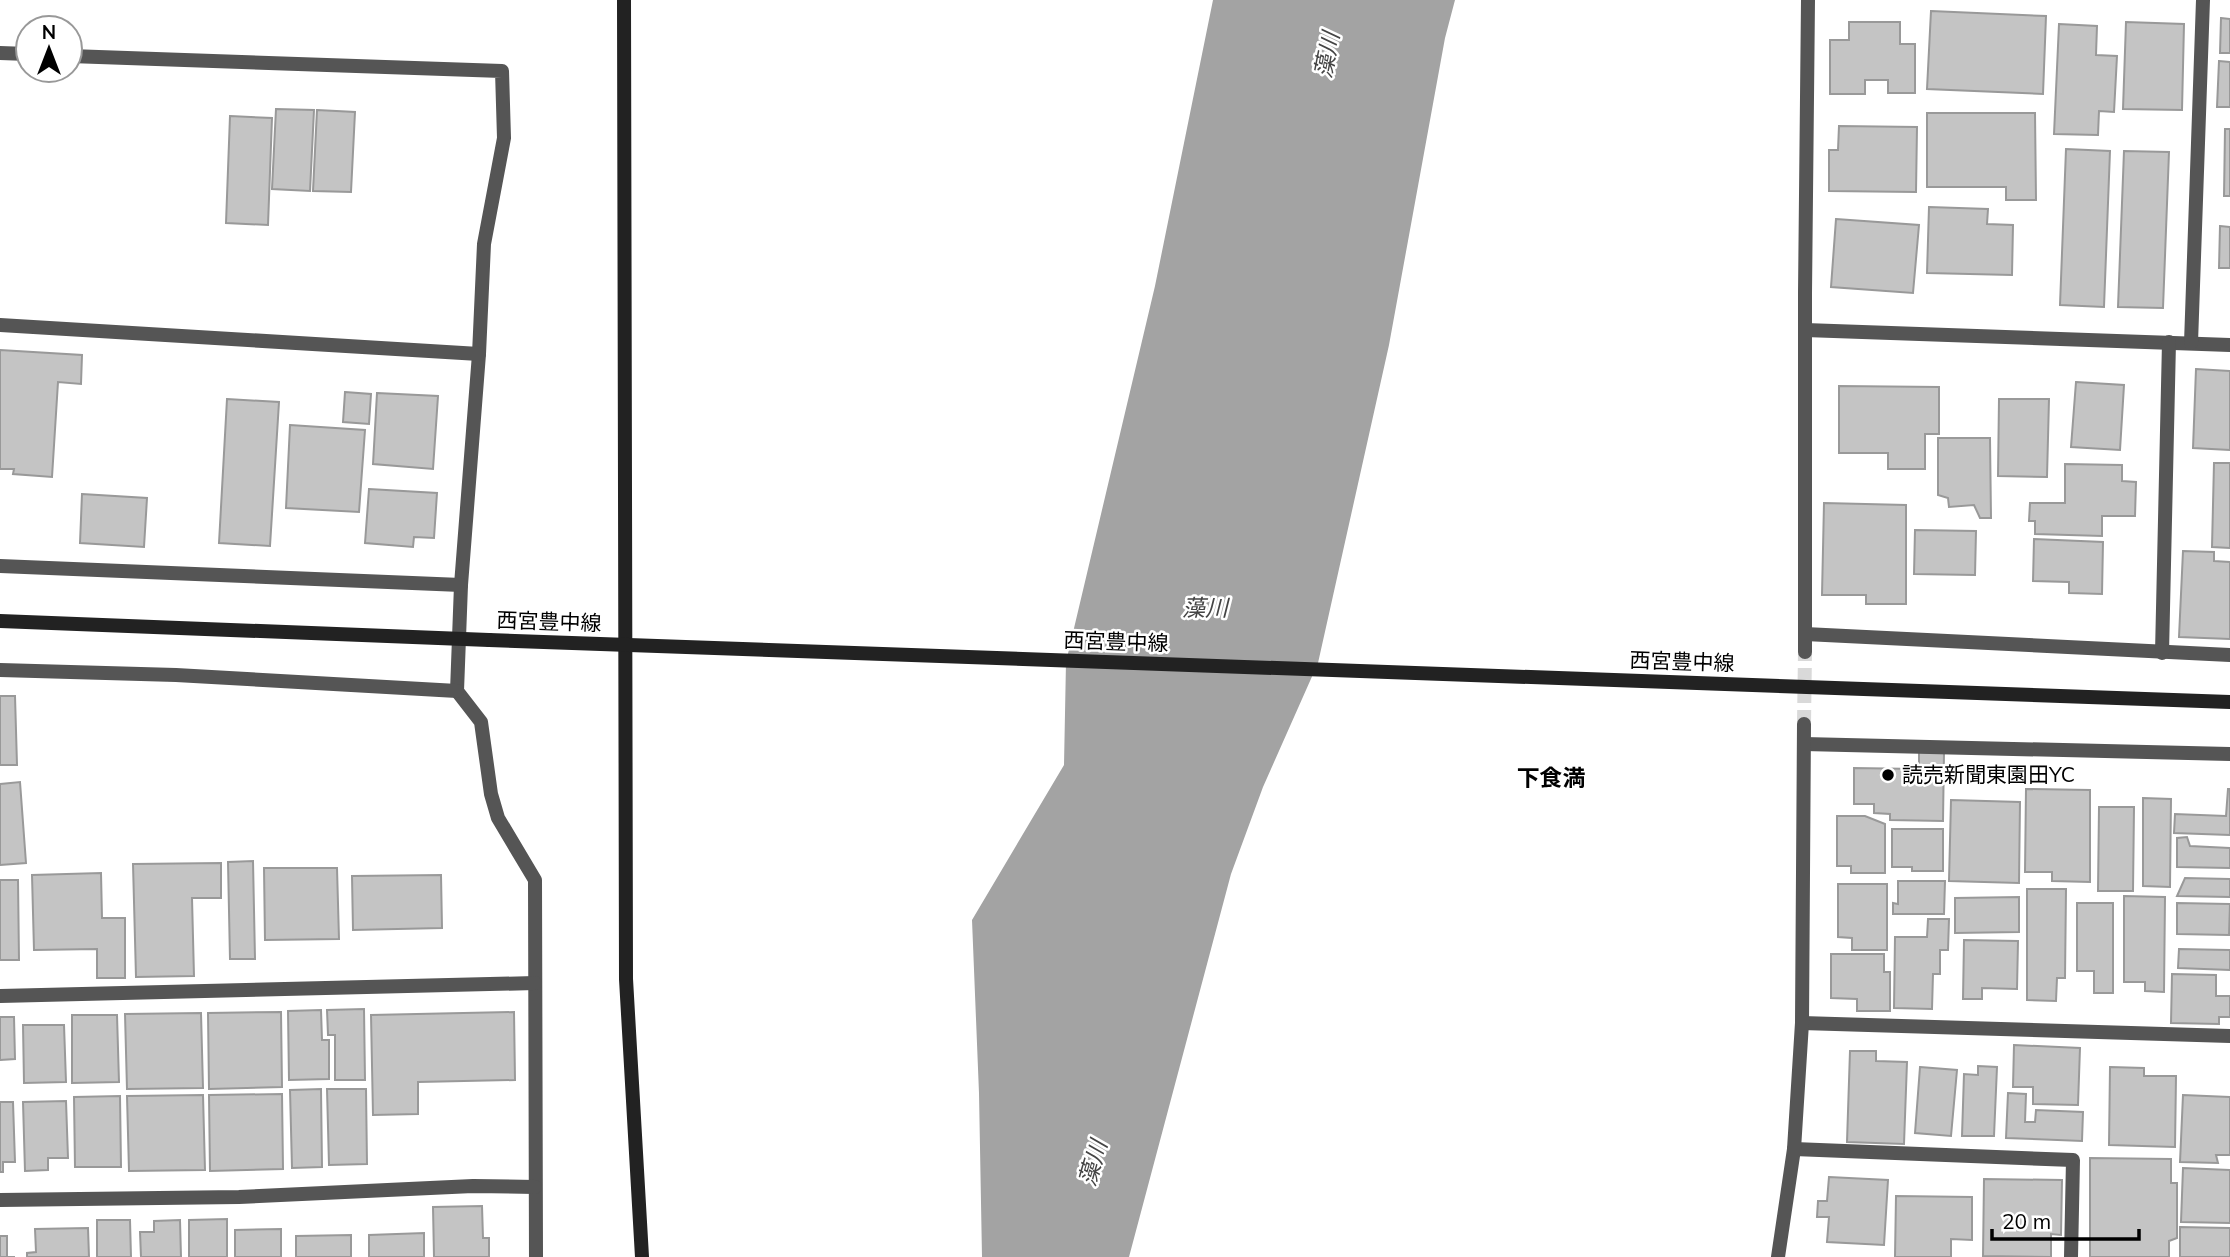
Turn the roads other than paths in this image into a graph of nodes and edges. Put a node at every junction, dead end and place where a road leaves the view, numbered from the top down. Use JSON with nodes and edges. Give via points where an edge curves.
{"nodes":[{"id":1,"x":624,"y":0,"type":"edge"},
{"id":2,"x":1808,"y":0,"type":"edge"},
{"id":3,"x":2203,"y":0,"type":"edge"},
{"id":4,"x":84,"y":56,"type":"edge"},
{"id":5,"x":0,"y":325,"type":"edge"},
{"id":6,"x":1805,"y":330,"type":"junction"},
{"id":7,"x":2169,"y":342,"type":"junction"},
{"id":8,"x":2191,"y":343,"type":"junction"},
{"id":9,"x":2230,"y":345,"type":"edge"},
{"id":10,"x":479,"y":354,"type":"junction"},
{"id":11,"x":0,"y":566,"type":"edge"},
{"id":12,"x":461,"y":585,"type":"junction"},
{"id":13,"x":0,"y":621,"type":"edge"},
{"id":14,"x":1805,"y":634,"type":"junction"},
{"id":15,"x":624,"y":646,"type":"junction"},
{"id":16,"x":1805,"y":652,"type":"tunnel mouth"},
{"id":17,"x":2162,"y":653,"type":"junction"},
{"id":18,"x":2230,"y":655,"type":"edge"},
{"id":19,"x":0,"y":670,"type":"edge"},
{"id":20,"x":457,"y":691,"type":"junction"},
{"id":21,"x":2230,"y":702,"type":"edge"},
{"id":22,"x":1804,"y":724,"type":"tunnel mouth"},
{"id":23,"x":1804,"y":744,"type":"junction"},
{"id":24,"x":2230,"y":754,"type":"edge"},
{"id":25,"x":535,"y":983,"type":"junction"},
{"id":26,"x":0,"y":996,"type":"edge"},
{"id":27,"x":1802,"y":1023,"type":"junction"},
{"id":28,"x":2230,"y":1037,"type":"edge"},
{"id":29,"x":1794,"y":1149,"type":"junction"},
{"id":30,"x":535,"y":1187,"type":"junction"},
{"id":31,"x":0,"y":1200,"type":"edge"},
{"id":32,"x":536,"y":1257,"type":"edge"},
{"id":33,"x":642,"y":1257,"type":"edge"},
{"id":34,"x":1778,"y":1257,"type":"edge"},
{"id":35,"x":2071,"y":1257,"type":"edge"}],
"edges":[{"from":1,"to":15,"type":"main road"},
{"from":2,"to":6,"type":"street"},
{"from":3,"to":8,"type":"street"},
{"from":4,"to":10,"type":"street","via":[[502,71],[504,138],[484,244]]},
{"from":5,"to":10,"type":"street"},
{"from":6,"to":7,"type":"street"},
{"from":6,"to":14,"type":"street"},
{"from":7,"to":8,"type":"street"},
{"from":7,"to":17,"type":"street"},
{"from":8,"to":9,"type":"street"},
{"from":10,"to":12,"type":"street"},
{"from":11,"to":12,"type":"street"},
{"from":12,"to":20,"type":"street"},
{"from":13,"to":15,"type":"main road","name":"西宮豊中線","bridge":true},
{"from":14,"to":16,"type":"street"},
{"from":14,"to":17,"type":"street"},
{"from":15,"to":21,"type":"main road","name":"西宮豊中線"},
{"from":15,"to":33,"type":"main road","via":[[626,979]]},
{"from":17,"to":18,"type":"street"},
{"from":19,"to":20,"type":"street"},
{"from":20,"to":25,"type":"street","via":[[481,722],[498,818],[535,880]]},
{"from":22,"to":23,"type":"street"},
{"from":23,"to":24,"type":"street"},
{"from":23,"to":27,"type":"street"},
{"from":25,"to":26,"type":"street"},
{"from":25,"to":30,"type":"street"},
{"from":27,"to":28,"type":"street"},
{"from":27,"to":29,"type":"street"},
{"from":29,"to":34,"type":"street"},
{"from":29,"to":35,"type":"street","via":[[2073,1160]]},
{"from":30,"to":31,"type":"street"},
{"from":30,"to":32,"type":"street"}]}
